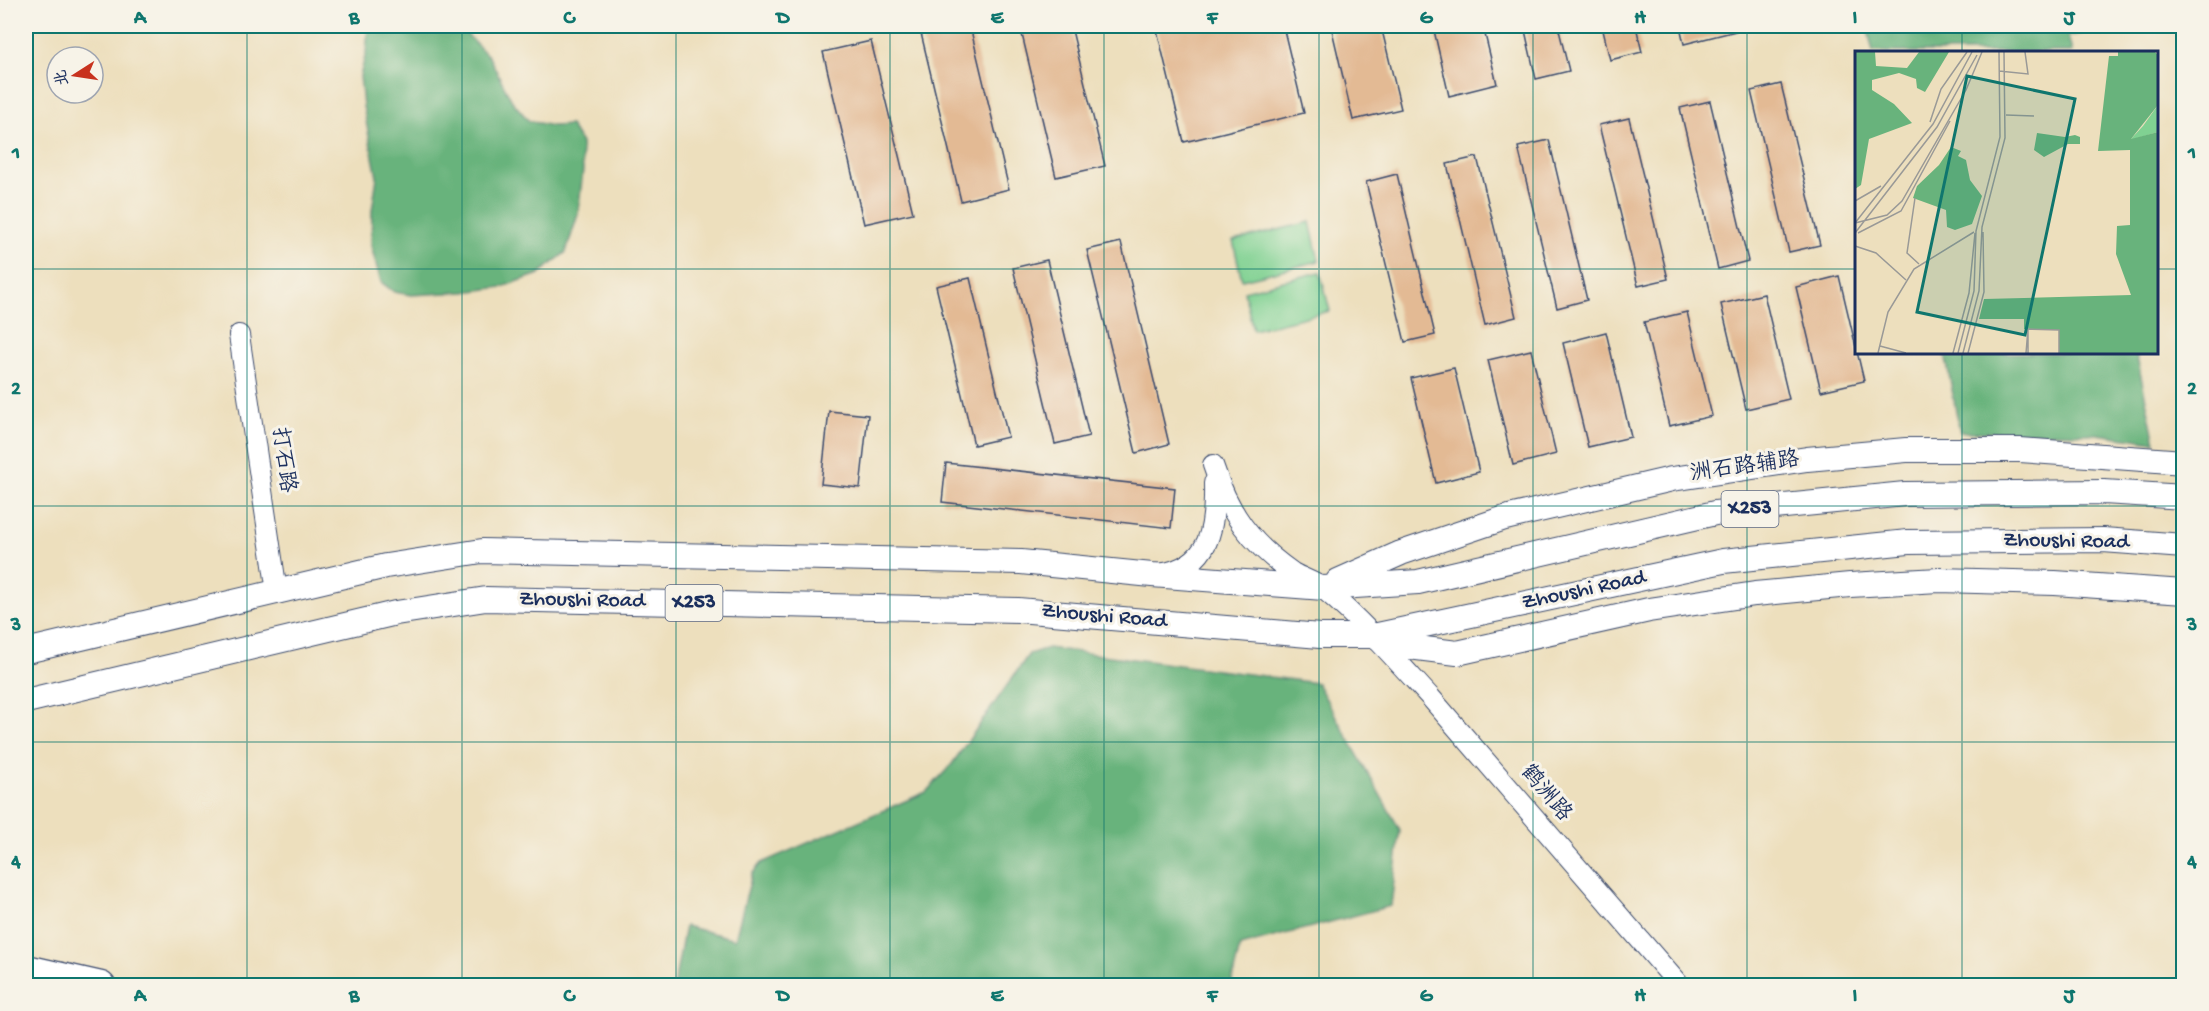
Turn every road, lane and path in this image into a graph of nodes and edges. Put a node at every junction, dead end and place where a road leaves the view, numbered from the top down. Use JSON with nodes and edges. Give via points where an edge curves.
{"nodes":[{"id":1,"x":239,"y":335,"type":"dead end"},
{"id":2,"x":2184,"y":462,"type":"edge"},
{"id":3,"x":2184,"y":497,"type":"edge"},
{"id":4,"x":2184,"y":546,"type":"edge"},
{"id":5,"x":1723,"y":561,"type":"junction"},
{"id":6,"x":1152,"y":575,"type":"junction"},
{"id":7,"x":1323,"y":588,"type":"junction"},
{"id":8,"x":277,"y":592,"type":"junction"},
{"id":9,"x":2184,"y":592,"type":"edge"},
{"id":10,"x":1582,"y":625,"type":"junction"},
{"id":11,"x":1373,"y":636,"type":"junction"},
{"id":12,"x":26,"y":651,"type":"edge"},
{"id":13,"x":26,"y":701,"type":"edge"},
{"id":14,"x":26,"y":969,"type":"edge"},
{"id":15,"x":100,"y":986,"type":"edge"},
{"id":16,"x":1680,"y":986,"type":"edge"}],
"edges":[{"from":1,"to":8,"type":"street","name":"打石路"},
{"from":2,"to":7,"type":"main road","name":"洲石路辅路","via":[[2020,450],[1906,450],[1807,459],[1672,479],[1505,518],[1401,554]]},
{"from":3,"to":7,"type":"main road","name":"Zhoushi Road","number":"X253","via":[[2104,492],[1905,494],[1715,513],[1419,582]]},
{"from":4,"to":5,"type":"main road","name":"Zhoushi Road","number":"X253","via":[[2103,540],[1908,542]]},
{"from":5,"to":10,"type":"main road"},
{"from":5,"to":11,"type":"main road","name":"Zhoushi Road","number":"X253"},
{"from":6,"to":7,"type":"main road","name":"Zhoushi Road","number":"X253"},
{"from":6,"to":7,"type":"street","name":"鹤洲路","via":[[1182,567],[1205,547],[1213,528],[1213,465],[1222,492],[1253,540],[1274,560]]},
{"from":6,"to":8,"type":"main road","name":"Zhoushi Road","number":"X253","via":[[1021,562],[482,551],[386,566]]},
{"from":7,"to":11,"type":"street","name":"鹤洲路"},
{"from":8,"to":12,"type":"main road","name":"Zhoushi Road","number":"X253"},
{"from":9,"to":10,"type":"main road","via":[[2055,583],[1872,583],[1755,594]]},
{"from":10,"to":11,"type":"main road","via":[[1457,653],[1409,647]]},
{"from":11,"to":13,"type":"main road","name":"Zhoushi Road","number":"X253","via":[[1320,636],[1018,610],[486,599],[396,613]]},
{"from":11,"to":16,"type":"street","name":"鹤洲路"},
{"from":14,"to":15,"type":"highway"}]}
